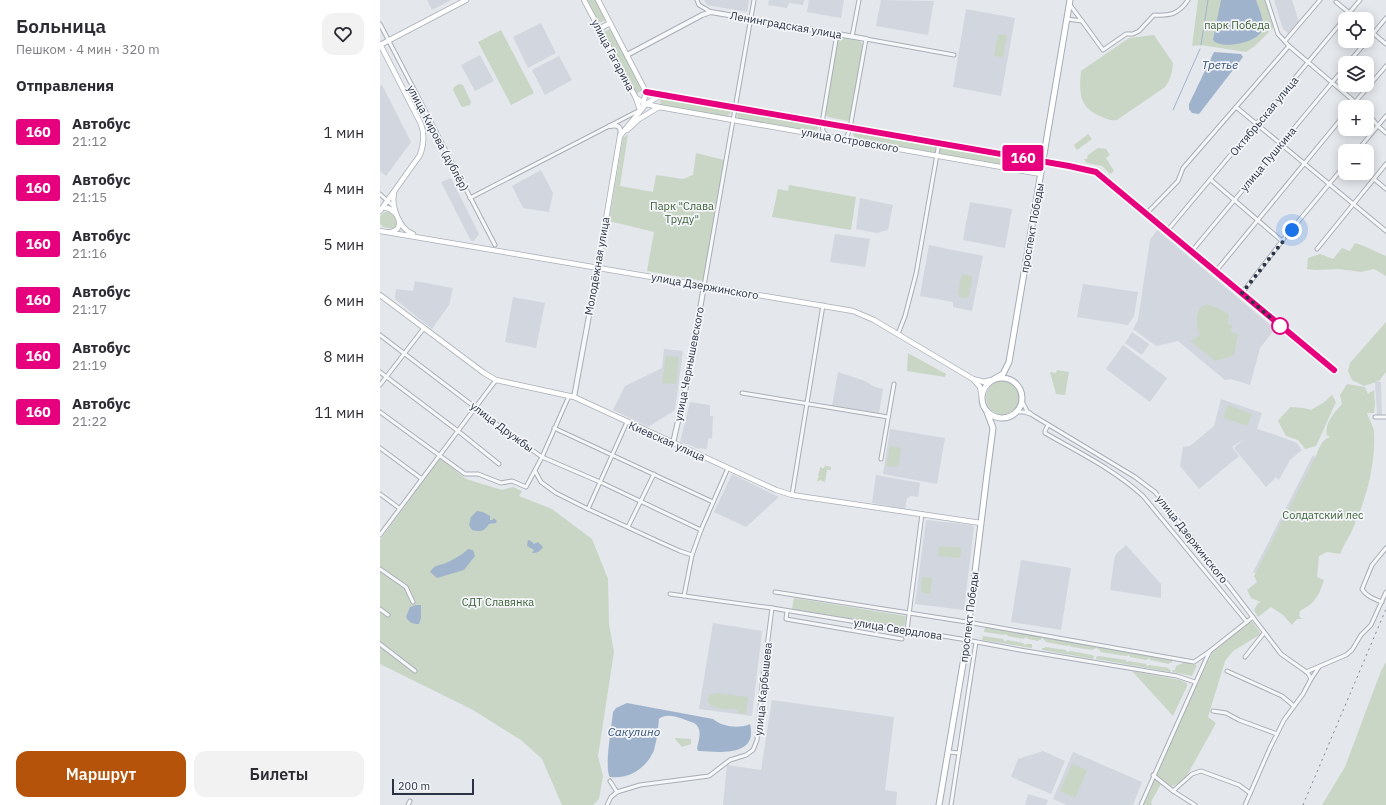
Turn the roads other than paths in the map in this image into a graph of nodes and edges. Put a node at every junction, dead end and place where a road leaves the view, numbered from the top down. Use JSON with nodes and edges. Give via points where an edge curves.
{"nodes":[{"id":1,"x":466,"y":0,"type":"edge"},
{"id":2,"x":584,"y":0,"type":"edge"},
{"id":3,"x":598,"y":0,"type":"edge"},
{"id":4,"x":697,"y":0,"type":"edge"},
{"id":5,"x":754,"y":0,"type":"edge"},
{"id":6,"x":859,"y":0,"type":"edge"},
{"id":7,"x":1188,"y":0,"type":"edge"},
{"id":8,"x":1268,"y":0,"type":"edge"},
{"id":9,"x":1320,"y":0,"type":"edge"},
{"id":10,"x":1360,"y":0,"type":"edge"},
{"id":11,"x":1070,"y":2,"type":"edge"},
{"id":12,"x":1336,"y":2,"type":"dead end"},
{"id":13,"x":711,"y":12,"type":"junction"},
{"id":14,"x":1349,"y":12,"type":"edge"},
{"id":15,"x":1351,"y":12,"type":"edge"},
{"id":16,"x":1386,"y":18,"type":"edge"},
{"id":17,"x":751,"y":19,"type":"junction"},
{"id":18,"x":1067,"y":19,"type":"junction"},
{"id":19,"x":1082,"y":21,"type":"junction"},
{"id":20,"x":610,"y":23,"type":"junction"},
{"id":21,"x":380,"y":24,"type":"edge"},
{"id":22,"x":1338,"y":27,"type":"edge"},
{"id":23,"x":599,"y":29,"type":"junction"},
{"id":24,"x":1374,"y":32,"type":"edge"},
{"id":25,"x":837,"y":34,"type":"junction"},
{"id":26,"x":1374,"y":34,"type":"edge"},
{"id":27,"x":852,"y":37,"type":"junction"},
{"id":28,"x":866,"y":39,"type":"junction"},
{"id":29,"x":388,"y":41,"type":"junction"},
{"id":30,"x":1285,"y":41,"type":"junction"},
{"id":31,"x":1386,"y":44,"type":"edge"},
{"id":32,"x":380,"y":45,"type":"edge"},
{"id":33,"x":1289,"y":46,"type":"junction"},
{"id":34,"x":1361,"y":48,"type":"edge"},
{"id":35,"x":627,"y":55,"type":"junction"},
{"id":36,"x":954,"y":55,"type":"dead end"},
{"id":37,"x":1354,"y":56,"type":"edge"},
{"id":38,"x":1309,"y":62,"type":"junction"},
{"id":39,"x":1386,"y":66,"type":"edge"},
{"id":40,"x":1384,"y":71,"type":"edge"},
{"id":41,"x":1338,"y":76,"type":"edge"},
{"id":42,"x":1332,"y":83,"type":"junction"},
{"id":43,"x":646,"y":92,"type":"junction"},
{"id":44,"x":662,"y":95,"type":"junction"},
{"id":45,"x":636,"y":98,"type":"junction"},
{"id":46,"x":1353,"y":100,"type":"edge"},
{"id":47,"x":1357,"y":100,"type":"edge"},
{"id":48,"x":645,"y":103,"type":"junction"},
{"id":49,"x":659,"y":107,"type":"junction"},
{"id":50,"x":1236,"y":107,"type":"junction"},
{"id":51,"x":736,"y":108,"type":"junction"},
{"id":52,"x":640,"y":110,"type":"junction"},
{"id":53,"x":1386,"y":116,"type":"edge"},
{"id":54,"x":734,"y":119,"type":"junction"},
{"id":55,"x":1374,"y":121,"type":"edge"},
{"id":56,"x":822,"y":123,"type":"junction"},
{"id":57,"x":1338,"y":123,"type":"edge"},
{"id":58,"x":1256,"y":124,"type":"junction"},
{"id":59,"x":610,"y":126,"type":"junction"},
{"id":60,"x":1378,"y":126,"type":"junction"},
{"id":61,"x":850,"y":128,"type":"junction"},
{"id":62,"x":1386,"y":133,"type":"edge"},
{"id":63,"x":826,"y":135,"type":"junction"},
{"id":64,"x":620,"y":136,"type":"junction"},
{"id":65,"x":846,"y":139,"type":"junction"},
{"id":66,"x":939,"y":143,"type":"junction"},
{"id":67,"x":1363,"y":144,"type":"edge"},
{"id":68,"x":1281,"y":145,"type":"junction"},
{"id":69,"x":937,"y":156,"type":"junction"},
{"id":70,"x":1043,"y":162,"type":"junction"},
{"id":71,"x":1304,"y":164,"type":"junction"},
{"id":72,"x":1386,"y":164,"type":"edge"},
{"id":73,"x":1041,"y":174,"type":"junction"},
{"id":74,"x":1338,"y":174,"type":"edge"},
{"id":75,"x":1374,"y":179,"type":"joint"},
{"id":76,"x":1211,"y":180,"type":"junction"},
{"id":77,"x":1373,"y":180,"type":"edge"},
{"id":78,"x":1329,"y":185,"type":"junction"},
{"id":79,"x":1386,"y":189,"type":"edge"},
{"id":80,"x":394,"y":191,"type":"junction"},
{"id":81,"x":380,"y":194,"type":"edge"},
{"id":82,"x":470,"y":198,"type":"junction"},
{"id":83,"x":388,"y":200,"type":"junction"},
{"id":84,"x":1235,"y":200,"type":"junction"},
{"id":85,"x":1353,"y":204,"type":"junction"},
{"id":86,"x":394,"y":208,"type":"junction"},
{"id":87,"x":381,"y":209,"type":"edge"},
{"id":88,"x":1147,"y":213,"type":"junction"},
{"id":89,"x":398,"y":217,"type":"junction"},
{"id":90,"x":1258,"y":220,"type":"junction"},
{"id":91,"x":380,"y":228,"type":"edge"},
{"id":92,"x":380,"y":231,"type":"edge"},
{"id":93,"x":1168,"y":231,"type":"junction"},
{"id":94,"x":1386,"y":231,"type":"edge"},
{"id":95,"x":388,"y":233,"type":"junction"},
{"id":96,"x":420,"y":237,"type":"junction"},
{"id":97,"x":1282,"y":241,"type":"junction"},
{"id":98,"x":495,"y":245,"type":"joint"},
{"id":99,"x":1317,"y":249,"type":"dead end"},
{"id":100,"x":498,"y":250,"type":"junction"},
{"id":101,"x":1192,"y":251,"type":"junction"},
{"id":102,"x":598,"y":267,"type":"junction"},
{"id":103,"x":1216,"y":271,"type":"junction"},
{"id":104,"x":704,"y":286,"type":"junction"},
{"id":105,"x":1242,"y":293,"type":"junction"},
{"id":106,"x":380,"y":294,"type":"edge"},
{"id":107,"x":823,"y":305,"type":"junction"},
{"id":108,"x":424,"y":328,"type":"junction"},
{"id":109,"x":898,"y":334,"type":"junction"},
{"id":110,"x":380,"y":336,"type":"edge"},
{"id":111,"x":404,"y":354,"type":"junction"},
{"id":112,"x":1009,"y":362,"type":"junction"},
{"id":113,"x":1334,"y":370,"type":"dead end"},
{"id":114,"x":380,"y":372,"type":"edge"},
{"id":115,"x":386,"y":377,"type":"junction"},
{"id":116,"x":973,"y":379,"type":"junction"},
{"id":117,"x":496,"y":380,"type":"junction"},
{"id":118,"x":993,"y":380,"type":"junction"},
{"id":119,"x":1015,"y":382,"type":"junction"},
{"id":120,"x":894,"y":384,"type":"dead end"},
{"id":121,"x":380,"y":385,"type":"edge"},
{"id":122,"x":742,"y":393,"type":"dead end"},
{"id":123,"x":571,"y":396,"type":"junction"},
{"id":124,"x":982,"y":397,"type":"junction"},
{"id":125,"x":1022,"y":402,"type":"junction"},
{"id":126,"x":807,"y":404,"type":"junction"},
{"id":127,"x":476,"y":408,"type":"junction"},
{"id":128,"x":380,"y":412,"type":"edge"},
{"id":129,"x":987,"y":412,"type":"junction"},
{"id":130,"x":1017,"y":412,"type":"junction"},
{"id":131,"x":1033,"y":415,"type":"junction"},
{"id":132,"x":888,"y":417,"type":"junction"},
{"id":133,"x":1375,"y":417,"type":"dead end"},
{"id":134,"x":1386,"y":417,"type":"edge"},
{"id":135,"x":1000,"y":418,"type":"junction"},
{"id":136,"x":627,"y":422,"type":"junction"},
{"id":137,"x":1048,"y":425,"type":"junction"},
{"id":138,"x":554,"y":428,"type":"junction"},
{"id":139,"x":993,"y":428,"type":"junction"},
{"id":140,"x":458,"y":430,"type":"junction"},
{"id":141,"x":673,"y":443,"type":"junction"},
{"id":142,"x":380,"y":448,"type":"edge"},
{"id":143,"x":440,"y":455,"type":"junction"},
{"id":144,"x":612,"y":455,"type":"junction"},
{"id":145,"x":542,"y":457,"type":"junction"},
{"id":146,"x":881,"y":459,"type":"dead end"},
{"id":147,"x":499,"y":464,"type":"dead end"},
{"id":148,"x":728,"y":468,"type":"junction"},
{"id":149,"x":535,"y":471,"type":"junction"},
{"id":150,"x":654,"y":474,"type":"junction"},
{"id":151,"x":422,"y":479,"type":"junction"},
{"id":152,"x":600,"y":482,"type":"junction"},
{"id":153,"x":380,"y":494,"type":"edge"},
{"id":154,"x":792,"y":495,"type":"junction"},
{"id":155,"x":642,"y":502,"type":"junction"},
{"id":156,"x":713,"y":502,"type":"junction"},
{"id":157,"x":399,"y":508,"type":"junction"},
{"id":158,"x":588,"y":509,"type":"junction"},
{"id":159,"x":922,"y":514,"type":"junction"},
{"id":160,"x":981,"y":523,"type":"junction"},
{"id":161,"x":628,"y":527,"type":"junction"},
{"id":162,"x":701,"y":530,"type":"junction"},
{"id":163,"x":381,"y":533,"type":"edge"},
{"id":164,"x":1386,"y":548,"type":"edge"},
{"id":165,"x":692,"y":555,"type":"junction"},
{"id":166,"x":380,"y":569,"type":"edge"},
{"id":167,"x":774,"y":592,"type":"dead end"},
{"id":168,"x":1386,"y":592,"type":"edge"},
{"id":169,"x":670,"y":594,"type":"dead end"},
{"id":170,"x":684,"y":596,"type":"junction"},
{"id":171,"x":413,"y":602,"type":"dead end"},
{"id":172,"x":1382,"y":602,"type":"junction"},
{"id":173,"x":772,"y":608,"type":"junction"},
{"id":174,"x":380,"y":609,"type":"edge"},
{"id":175,"x":787,"y":611,"type":"junction"},
{"id":176,"x":910,"y":614,"type":"junction"},
{"id":177,"x":388,"y":615,"type":"dead end"},
{"id":178,"x":1253,"y":617,"type":"junction"},
{"id":179,"x":1247,"y":622,"type":"junction"},
{"id":180,"x":968,"y":623,"type":"junction"},
{"id":181,"x":908,"y":630,"type":"junction"},
{"id":182,"x":1264,"y":633,"type":"junction"},
{"id":183,"x":902,"y":639,"type":"dead end"},
{"id":184,"x":966,"y":640,"type":"junction"},
{"id":185,"x":976,"y":642,"type":"junction"},
{"id":186,"x":380,"y":644,"type":"edge"},
{"id":187,"x":1210,"y":651,"type":"junction"},
{"id":188,"x":1245,"y":656,"type":"dead end"},
{"id":189,"x":1319,"y":667,"type":"junction"},
{"id":190,"x":415,"y":671,"type":"dead end"},
{"id":191,"x":1227,"y":671,"type":"dead end"},
{"id":192,"x":1306,"y":672,"type":"junction"},
{"id":193,"x":1311,"y":679,"type":"junction"},
{"id":194,"x":1195,"y":682,"type":"junction"},
{"id":195,"x":1294,"y":706,"type":"junction"},
{"id":196,"x":1213,"y":711,"type":"dead end"},
{"id":197,"x":955,"y":712,"type":"junction"},
{"id":198,"x":964,"y":714,"type":"junction"},
{"id":199,"x":1276,"y":734,"type":"junction"},
{"id":200,"x":948,"y":752,"type":"junction"},
{"id":201,"x":959,"y":753,"type":"junction"},
{"id":202,"x":1153,"y":775,"type":"junction"},
{"id":203,"x":610,"y":781,"type":"dead end"},
{"id":204,"x":616,"y":792,"type":"junction"},
{"id":205,"x":1173,"y":792,"type":"junction"},
{"id":206,"x":1250,"y":793,"type":"junction"},
{"id":207,"x":410,"y":801,"type":"dead end"},
{"id":208,"x":408,"y":805,"type":"edge"},
{"id":209,"x":607,"y":805,"type":"edge"},
{"id":210,"x":939,"y":805,"type":"edge"},
{"id":211,"x":950,"y":805,"type":"edge"},
{"id":212,"x":1141,"y":805,"type":"edge"},
{"id":213,"x":1195,"y":805,"type":"edge"},
{"id":214,"x":1245,"y":805,"type":"edge"}],
"edges":[{"from":1,"to":29,"type":"main road"},
{"from":2,"to":23,"type":"main road","name":"улица Гагарина"},
{"from":3,"to":20,"type":"main road","name":"улица Гагарина"},
{"from":4,"to":13,"type":"street"},
{"from":5,"to":17,"type":"street","name":"улица Чернышевского"},
{"from":6,"to":27,"type":"street"},
{"from":7,"to":19,"type":"street","via":[[1184,6],[1169,15],[1154,15],[1139,31],[1126,34],[1103,50]]},
{"from":8,"to":30,"type":"street","via":[[1278,34]]},
{"from":9,"to":30,"type":"street"},
{"from":10,"to":15,"type":"street","name":"Октябрьская улица"},
{"from":11,"to":18,"type":"main road","name":"проспект Победы"},
{"from":11,"to":19,"type":"street"},
{"from":12,"to":14,"type":"street"},
{"from":13,"to":17,"type":"street","name":"Ленинградская улица"},
{"from":13,"to":35,"type":"street"},
{"from":16,"to":24,"type":"street"},
{"from":17,"to":25,"type":"street","name":"Ленинградская улица"},
{"from":17,"to":51,"type":"street","name":"улица Чернышевского"},
{"from":18,"to":19,"type":"street"},
{"from":18,"to":70,"type":"main road","name":"проспект Победы"},
{"from":20,"to":23,"type":"main road"},
{"from":20,"to":35,"type":"main road","name":"улица Гагарина"},
{"from":21,"to":29,"type":"street","name":"улица Кирова (дублёр)"},
{"from":22,"to":38,"type":"street","name":"Октябрьская улица"},
{"from":23,"to":45,"type":"main road","name":"улица Гагарина"},
{"from":25,"to":27,"type":"street","name":"Ленинградская улица"},
{"from":25,"to":56,"type":"street"},
{"from":26,"to":31,"type":"street"},
{"from":27,"to":28,"type":"street","name":"Ленинградская улица"},
{"from":28,"to":36,"type":"street","name":"Ленинградская улица"},
{"from":28,"to":61,"type":"street"},
{"from":29,"to":32,"type":"main road"},
{"from":29,"to":82,"type":"street","name":"улица Кирова (дублёр)"},
{"from":30,"to":33,"type":"street"},
{"from":32,"to":80,"type":"main road","via":[[421,124],[424,135],[420,155]]},
{"from":33,"to":38,"type":"street"},
{"from":33,"to":50,"type":"street"},
{"from":34,"to":37,"type":"street"},
{"from":35,"to":43,"type":"main road","name":"улица Гагарина"},
{"from":38,"to":42,"type":"street"},
{"from":38,"to":58,"type":"street","name":"Октябрьская улица"},
{"from":39,"to":40,"type":"street"},
{"from":40,"to":47,"type":"street"},
{"from":41,"to":42,"type":"street","name":"улица Пушкина"},
{"from":42,"to":46,"type":"street"},
{"from":42,"to":68,"type":"street","name":"улица Пушкина"},
{"from":43,"to":44,"type":"main road","name":"улица Островского"},
{"from":43,"to":45,"type":"main road"},
{"from":43,"to":48,"type":"main road"},
{"from":44,"to":48,"type":"main road"},
{"from":44,"to":49,"type":"main road","via":[[658,98]]},
{"from":44,"to":51,"type":"main road","name":"улица Островского"},
{"from":45,"to":48,"type":"main road","name":"улица Островского"},
{"from":45,"to":52,"type":"main road","name":"улица Гагарина"},
{"from":48,"to":49,"type":"main road","name":"улица Островского"},
{"from":48,"to":52,"type":"main road"},
{"from":49,"to":54,"type":"main road","name":"улица Островского"},
{"from":49,"to":64,"type":"main road","via":[[639,119]]},
{"from":50,"to":58,"type":"street"},
{"from":50,"to":88,"type":"street","via":[[1183,168],[1178,181]]},
{"from":51,"to":54,"type":"street","name":"улица Чернышевского"},
{"from":51,"to":56,"type":"main road","name":"улица Островского"},
{"from":52,"to":59,"type":"street"},
{"from":52,"to":64,"type":"main road"},
{"from":53,"to":60,"type":"street"},
{"from":54,"to":63,"type":"main road","name":"улица Островского"},
{"from":54,"to":104,"type":"street","name":"улица Чернышевского"},
{"from":55,"to":60,"type":"street"},
{"from":56,"to":61,"type":"main road","name":"улица Островского"},
{"from":56,"to":63,"type":"street"},
{"from":57,"to":71,"type":"street"},
{"from":58,"to":68,"type":"street"},
{"from":58,"to":76,"type":"street","name":"Октябрьская улица"},
{"from":59,"to":64,"type":"street","via":[[620,128]]},
{"from":59,"to":82,"type":"street"},
{"from":60,"to":62,"type":"street"},
{"from":60,"to":67,"type":"street"},
{"from":61,"to":65,"type":"street"},
{"from":61,"to":66,"type":"main road","name":"улица Островского"},
{"from":63,"to":65,"type":"main road","name":"улица Островского"},
{"from":64,"to":102,"type":"main road","name":"Молодёжная улица"},
{"from":65,"to":69,"type":"main road","name":"улица Островского"},
{"from":66,"to":69,"type":"street"},
{"from":66,"to":70,"type":"main road","name":"улица Островского"},
{"from":68,"to":71,"type":"street"},
{"from":68,"to":84,"type":"street","name":"улица Пушкина"},
{"from":69,"to":73,"type":"main road","name":"улица Островского"},
{"from":69,"to":109,"type":"street","via":[[916,274]]},
{"from":70,"to":73,"type":"main road","name":"проспект Победы"},
{"from":70,"to":88,"type":"street","name":"улица Островского","via":[[1096,172]]},
{"from":71,"to":78,"type":"street"},
{"from":71,"to":90,"type":"street"},
{"from":72,"to":75,"type":"street"},
{"from":73,"to":112,"type":"main road","name":"проспект Победы"},
{"from":74,"to":78,"type":"street"},
{"from":75,"to":79,"type":"street"},
{"from":76,"to":84,"type":"street"},
{"from":76,"to":93,"type":"street","name":"Октябрьская улица"},
{"from":77,"to":85,"type":"street"},
{"from":78,"to":85,"type":"street"},
{"from":78,"to":97,"type":"street"},
{"from":80,"to":83,"type":"main road"},
{"from":80,"to":86,"type":"main road"},
{"from":81,"to":83,"type":"street"},
{"from":82,"to":98,"type":"street","name":"улица Кирова (дублёр)"},
{"from":83,"to":86,"type":"street"},
{"from":83,"to":87,"type":"main road"},
{"from":84,"to":90,"type":"street"},
{"from":84,"to":101,"type":"street","name":"улица Пушкина"},
{"from":85,"to":94,"type":"street"},
{"from":85,"to":99,"type":"street"},
{"from":86,"to":89,"type":"main road"},
{"from":87,"to":89,"type":"main road","via":[[390,209]]},
{"from":88,"to":93,"type":"street","name":"улица Островского"},
{"from":89,"to":95,"type":"main road","via":[[398,228]]},
{"from":89,"to":96,"type":"main road","via":[[408,232]]},
{"from":90,"to":97,"type":"street"},
{"from":90,"to":103,"type":"street"},
{"from":91,"to":95,"type":"main road"},
{"from":92,"to":95,"type":"main road","name":"улица Дзержинского"},
{"from":93,"to":101,"type":"street","name":"улица Островского"},
{"from":95,"to":96,"type":"main road","name":"улица Дзержинского"},
{"from":96,"to":100,"type":"main road","name":"улица Дзержинского"},
{"from":97,"to":105,"type":"street"},
{"from":98,"to":100,"type":"street","name":"улица Кирова (дублёр)"},
{"from":100,"to":102,"type":"main road","name":"улица Дзержинского"},
{"from":101,"to":103,"type":"street","name":"улица Островского"},
{"from":102,"to":104,"type":"main road","name":"улица Дзержинского"},
{"from":102,"to":123,"type":"street","name":"Молодёжная улица"},
{"from":103,"to":105,"type":"street","name":"улица Островского"},
{"from":104,"to":107,"type":"main road","name":"улица Дзержинского"},
{"from":104,"to":141,"type":"street","name":"улица Чернышевского","via":[[688,378]]},
{"from":105,"to":113,"type":"street","name":"улица Островского"},
{"from":106,"to":108,"type":"main road","name":"Киевская улица"},
{"from":107,"to":109,"type":"main road","name":"улица Дзержинского","via":[[853,311]]},
{"from":107,"to":126,"type":"street"},
{"from":108,"to":111,"type":"street"},
{"from":108,"to":117,"type":"main road","name":"Киевская улица"},
{"from":109,"to":116,"type":"main road","name":"улица Дзержинского"},
{"from":110,"to":111,"type":"street","name":"улица Дружбы"},
{"from":111,"to":115,"type":"street"},
{"from":111,"to":127,"type":"street","name":"улица Дружбы"},
{"from":112,"to":118,"type":"main road","name":"проспект Победы","via":[[1003,374]]},
{"from":112,"to":119,"type":"main road","name":"проспект Победы","via":[[1009,372]]},
{"from":114,"to":115,"type":"street"},
{"from":115,"to":121,"type":"street"},
{"from":115,"to":140,"type":"street"},
{"from":116,"to":118,"type":"main road","name":"улица Дзержинского","via":[[984,382]]},
{"from":116,"to":124,"type":"main road","via":[[980,386]]},
{"from":117,"to":123,"type":"main road","name":"Киевская улица"},
{"from":117,"to":127,"type":"street"},
{"from":118,"to":119,"type":"main road","via":[[1007,377]]},
{"from":118,"to":124,"type":"main road","via":[[985,386]]},
{"from":119,"to":125,"type":"main road","via":[[1022,393]]},
{"from":120,"to":132,"type":"street"},
{"from":122,"to":126,"type":"street"},
{"from":123,"to":136,"type":"main road","name":"Киевская улица"},
{"from":123,"to":138,"type":"street"},
{"from":124,"to":129,"type":"main road"},
{"from":125,"to":130,"type":"main road"},
{"from":125,"to":131,"type":"street","name":"улица Дзержинского","via":[[1025,409]]},
{"from":126,"to":132,"type":"street"},
{"from":126,"to":154,"type":"street"},
{"from":127,"to":140,"type":"street"},
{"from":127,"to":145,"type":"street","name":"улица Дружбы"},
{"from":128,"to":143,"type":"street"},
{"from":129,"to":135,"type":"main road"},
{"from":129,"to":139,"type":"main road","name":"проспект Победы"},
{"from":130,"to":131,"type":"street","name":"улица Дзержинского"},
{"from":130,"to":135,"type":"main road","via":[[1010,417]]},
{"from":131,"to":137,"type":"street","name":"улица Дзержинского"},
{"from":132,"to":146,"type":"street"},
{"from":133,"to":134,"type":"street"},
{"from":135,"to":139,"type":"main road","name":"проспект Победы"},
{"from":136,"to":141,"type":"main road","name":"Киевская улица"},
{"from":136,"to":144,"type":"street"},
{"from":137,"to":178,"type":"street","name":"улица Дзержинского","via":[[1135,477],[1155,492]]},
{"from":137,"to":179,"type":"street","name":"улица Дзержинского","via":[[1045,433],[1114,474],[1143,496]]},
{"from":138,"to":144,"type":"street"},
{"from":138,"to":145,"type":"street"},
{"from":139,"to":160,"type":"main road","name":"проспект Победы"},
{"from":140,"to":143,"type":"street"},
{"from":140,"to":147,"type":"street"},
{"from":141,"to":148,"type":"main road","name":"Киевская улица"},
{"from":142,"to":151,"type":"street"},
{"from":143,"to":149,"type":"street","via":[[465,474],[478,474],[501,483],[512,481],[526,487]]},
{"from":143,"to":151,"type":"street"},
{"from":144,"to":150,"type":"street"},
{"from":144,"to":152,"type":"street"},
{"from":145,"to":149,"type":"street"},
{"from":145,"to":152,"type":"street","name":"улица Дружбы"},
{"from":148,"to":154,"type":"main road","name":"Киевская улица"},
{"from":148,"to":156,"type":"street"},
{"from":149,"to":158,"type":"street","via":[[541,482],[556,493]]},
{"from":150,"to":155,"type":"street"},
{"from":150,"to":156,"type":"street"},
{"from":151,"to":157,"type":"street"},
{"from":152,"to":155,"type":"street","name":"улица Дружбы"},
{"from":152,"to":158,"type":"street"},
{"from":153,"to":157,"type":"street"},
{"from":154,"to":159,"type":"main road","name":"Киевская улица"},
{"from":155,"to":161,"type":"street"},
{"from":155,"to":162,"type":"street","name":"улица Дружбы"},
{"from":156,"to":162,"type":"street"},
{"from":157,"to":163,"type":"street"},
{"from":158,"to":161,"type":"street"},
{"from":159,"to":160,"type":"main road","name":"Киевская улица"},
{"from":159,"to":176,"type":"street"},
{"from":160,"to":180,"type":"main road","name":"проспект Победы"},
{"from":161,"to":165,"type":"street"},
{"from":162,"to":165,"type":"street"},
{"from":164,"to":172,"type":"street","via":[[1372,565],[1362,589],[1364,593]]},
{"from":165,"to":170,"type":"street"},
{"from":166,"to":171,"type":"street","via":[[406,587]]},
{"from":167,"to":176,"type":"street","name":"улица Свердлова"},
{"from":168,"to":172,"type":"street"},
{"from":169,"to":170,"type":"street","name":"улица Свердлова"},
{"from":170,"to":173,"type":"street","name":"улица Свердлова"},
{"from":172,"to":189,"type":"street","via":[[1371,626],[1361,634],[1352,650]]},
{"from":173,"to":175,"type":"street","name":"улица Свердлова"},
{"from":173,"to":204,"type":"street","name":"улица Карбышева","via":[[757,740],[753,750],[730,760],[709,776],[640,785]]},
{"from":174,"to":177,"type":"street"},
{"from":175,"to":181,"type":"street","name":"улица Свердлова"},
{"from":175,"to":183,"type":"street","via":[[786,619]]},
{"from":176,"to":180,"type":"street","name":"улица Свердлова"},
{"from":176,"to":181,"type":"street"},
{"from":178,"to":179,"type":"street"},
{"from":178,"to":182,"type":"street","name":"улица Дзержинского"},
{"from":179,"to":187,"type":"street"},
{"from":180,"to":184,"type":"main road","name":"проспект Победы"},
{"from":180,"to":187,"type":"street","name":"улица Свердлова","via":[[1194,662]]},
{"from":181,"to":184,"type":"street","name":"улица Свердлова"},
{"from":182,"to":188,"type":"street"},
{"from":182,"to":192,"type":"street","name":"улица Дзержинского","via":[[1285,658]]},
{"from":184,"to":185,"type":"street","name":"улица Свердлова"},
{"from":184,"to":197,"type":"main road","name":"проспект Победы"},
{"from":185,"to":194,"type":"street","name":"улица Свердлова","via":[[1177,676]]},
{"from":185,"to":198,"type":"street"},
{"from":186,"to":190,"type":"street"},
{"from":187,"to":194,"type":"street"},
{"from":189,"to":192,"type":"street"},
{"from":189,"to":193,"type":"street"},
{"from":191,"to":195,"type":"street","via":[[1282,696]]},
{"from":192,"to":193,"type":"street","name":"улица Дзержинского"},
{"from":193,"to":195,"type":"street","via":[[1304,694]]},
{"from":194,"to":202,"type":"street"},
{"from":195,"to":199,"type":"street"},
{"from":196,"to":199,"type":"street","via":[[1226,713]]},
{"from":197,"to":198,"type":"street"},
{"from":197,"to":200,"type":"main road","name":"проспект Победы"},
{"from":198,"to":201,"type":"street"},
{"from":199,"to":206,"type":"street"},
{"from":200,"to":201,"type":"street"},
{"from":200,"to":210,"type":"main road","name":"проспект Победы"},
{"from":201,"to":211,"type":"street"},
{"from":202,"to":205,"type":"street"},
{"from":202,"to":212,"type":"street"},
{"from":203,"to":204,"type":"street"},
{"from":204,"to":209,"type":"street"},
{"from":205,"to":206,"type":"street","via":[[1192,774],[1201,770]]},
{"from":205,"to":213,"type":"street"},
{"from":206,"to":214,"type":"street"},
{"from":207,"to":208,"type":"street"}]}
